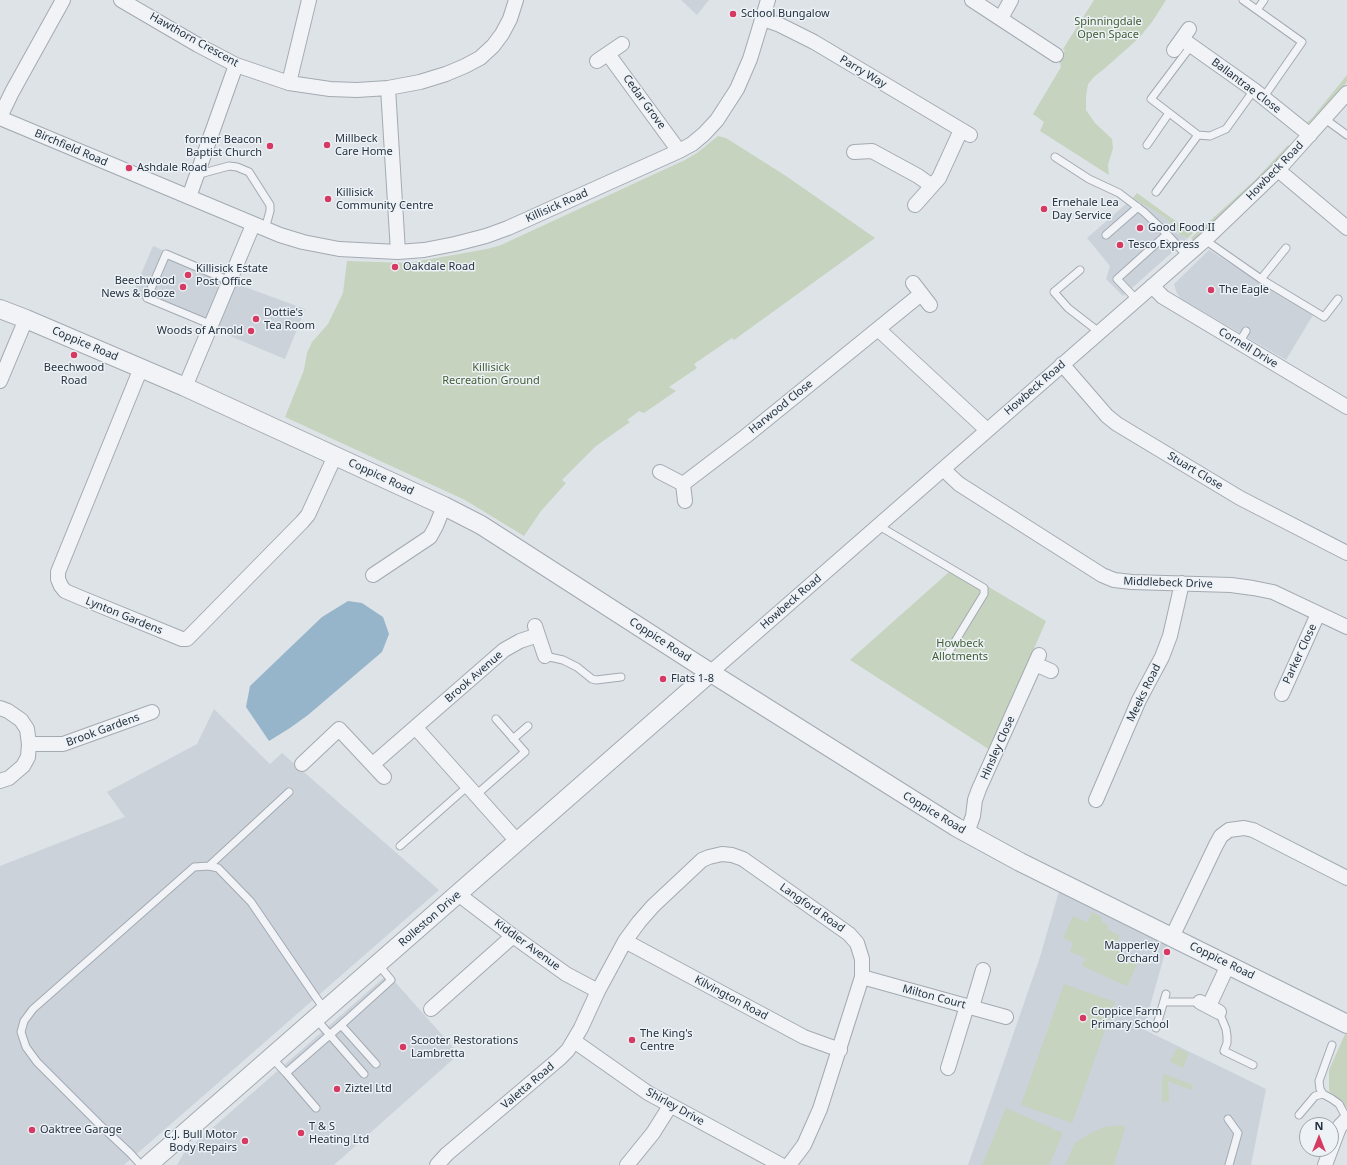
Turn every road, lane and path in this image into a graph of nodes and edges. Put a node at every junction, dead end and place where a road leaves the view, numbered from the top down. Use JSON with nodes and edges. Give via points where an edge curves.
{"nodes":[{"id":1,"x":63,"y":0,"type":"edge"},
{"id":2,"x":122,"y":0,"type":"edge"},
{"id":3,"x":309,"y":0,"type":"edge"},
{"id":4,"x":516,"y":0,"type":"edge"},
{"id":5,"x":768,"y":0,"type":"edge"},
{"id":6,"x":972,"y":0,"type":"edge"},
{"id":7,"x":1011,"y":0,"type":"edge"},
{"id":8,"x":1243,"y":0,"type":"edge"},
{"id":9,"x":1264,"y":0,"type":"edge"},
{"id":10,"x":1257,"y":10,"type":"junction"},
{"id":11,"x":1001,"y":18,"type":"junction"},
{"id":12,"x":763,"y":19,"type":"junction"},
{"id":13,"x":1184,"y":41,"type":"joint"},
{"id":14,"x":622,"y":44,"type":"dead end"},
{"id":15,"x":1056,"y":55,"type":"dead end"},
{"id":16,"x":236,"y":65,"type":"junction"},
{"id":17,"x":289,"y":83,"type":"junction"},
{"id":18,"x":388,"y":88,"type":"junction"},
{"id":19,"x":1347,"y":93,"type":"edge"},
{"id":20,"x":1259,"y":94,"type":"junction"},
{"id":21,"x":1169,"y":114,"type":"junction"},
{"id":22,"x":0,"y":117,"type":"edge"},
{"id":23,"x":1325,"y":119,"type":"junction"},
{"id":24,"x":1198,"y":135,"type":"junction"},
{"id":25,"x":1310,"y":135,"type":"junction"},
{"id":26,"x":1347,"y":135,"type":"edge"},
{"id":27,"x":1146,"y":145,"type":"dead end"},
{"id":28,"x":679,"y":151,"type":"junction"},
{"id":29,"x":854,"y":152,"type":"dead end"},
{"id":30,"x":1055,"y":157,"type":"dead end"},
{"id":31,"x":1278,"y":170,"type":"junction"},
{"id":32,"x":196,"y":175,"type":"junction"},
{"id":33,"x":932,"y":186,"type":"junction"},
{"id":34,"x":1156,"y":192,"type":"dead end"},
{"id":35,"x":189,"y":197,"type":"junction"},
{"id":36,"x":915,"y":205,"type":"dead end"},
{"id":37,"x":1138,"y":207,"type":"junction"},
{"id":38,"x":259,"y":227,"type":"junction"},
{"id":39,"x":1347,"y":228,"type":"edge"},
{"id":40,"x":1167,"y":234,"type":"junction"},
{"id":41,"x":1106,"y":235,"type":"dead end"},
{"id":42,"x":1204,"y":240,"type":"junction"},
{"id":43,"x":1286,"y":248,"type":"dead end"},
{"id":44,"x":398,"y":252,"type":"junction"},
{"id":45,"x":1187,"y":256,"type":"junction"},
{"id":46,"x":1080,"y":270,"type":"dead end"},
{"id":47,"x":1261,"y":279,"type":"junction"},
{"id":48,"x":230,"y":281,"type":"junction"},
{"id":49,"x":1152,"y":286,"type":"junction"},
{"id":50,"x":1136,"y":299,"type":"junction"},
{"id":51,"x":1338,"y":299,"type":"dead end"},
{"id":52,"x":930,"y":305,"type":"dead end"},
{"id":53,"x":0,"y":309,"type":"edge"},
{"id":54,"x":26,"y":319,"type":"junction"},
{"id":55,"x":212,"y":325,"type":"junction"},
{"id":56,"x":878,"y":329,"type":"junction"},
{"id":57,"x":1100,"y":332,"type":"junction"},
{"id":58,"x":1062,"y":364,"type":"junction"},
{"id":59,"x":141,"y":368,"type":"junction"},
{"id":60,"x":0,"y":381,"type":"edge"},
{"id":61,"x":185,"y":387,"type":"junction"},
{"id":62,"x":1347,"y":407,"type":"edge"},
{"id":63,"x":987,"y":430,"type":"junction"},
{"id":64,"x":335,"y":456,"type":"junction"},
{"id":65,"x":943,"y":469,"type":"junction"},
{"id":66,"x":660,"y":472,"type":"dead end"},
{"id":67,"x":683,"y":484,"type":"junction"},
{"id":68,"x":685,"y":502,"type":"dead end"},
{"id":69,"x":444,"y":506,"type":"junction"},
{"id":70,"x":879,"y":526,"type":"junction"},
{"id":71,"x":1347,"y":553,"type":"edge"},
{"id":72,"x":373,"y":575,"type":"dead end"},
{"id":73,"x":1182,"y":583,"type":"junction"},
{"id":74,"x":1318,"y":614,"type":"junction"},
{"id":75,"x":1347,"y":627,"type":"edge"},
{"id":76,"x":948,"y":653,"type":"dead end"},
{"id":77,"x":545,"y":656,"type":"joint"},
{"id":78,"x":711,"y":672,"type":"junction"},
{"id":79,"x":1051,"y":672,"type":"dead end"},
{"id":80,"x":621,"y":677,"type":"dead end"},
{"id":81,"x":1282,"y":694,"type":"dead end"},
{"id":82,"x":0,"y":708,"type":"edge"},
{"id":83,"x":152,"y":712,"type":"dead end"},
{"id":84,"x":496,"y":719,"type":"dead end"},
{"id":85,"x":528,"y":726,"type":"dead end"},
{"id":86,"x":416,"y":728,"type":"junction"},
{"id":87,"x":513,"y":739,"type":"junction"},
{"id":88,"x":30,"y":744,"type":"junction"},
{"id":89,"x":302,"y":764,"type":"dead end"},
{"id":90,"x":372,"y":764,"type":"junction"},
{"id":91,"x":384,"y":777,"type":"dead end"},
{"id":92,"x":0,"y":782,"type":"edge"},
{"id":93,"x":472,"y":791,"type":"junction"},
{"id":94,"x":289,"y":792,"type":"dead end"},
{"id":95,"x":1096,"y":800,"type":"dead end"},
{"id":96,"x":967,"y":833,"type":"junction"},
{"id":97,"x":517,"y":841,"type":"junction"},
{"id":98,"x":400,"y":846,"type":"dead end"},
{"id":99,"x":209,"y":866,"type":"junction"},
{"id":100,"x":1347,"y":878,"type":"edge"},
{"id":101,"x":458,"y":894,"type":"junction"},
{"id":102,"x":513,"y":936,"type":"junction"},
{"id":103,"x":1172,"y":937,"type":"junction"},
{"id":104,"x":625,"y":941,"type":"junction"},
{"id":105,"x":378,"y":964,"type":"junction"},
{"id":106,"x":1228,"y":965,"type":"junction"},
{"id":107,"x":983,"y":970,"type":"dead end"},
{"id":108,"x":862,"y":977,"type":"junction"},
{"id":109,"x":598,"y":991,"type":"junction"},
{"id":110,"x":1166,"y":994,"type":"dead end"},
{"id":111,"x":1164,"y":1002,"type":"junction"},
{"id":112,"x":969,"y":1007,"type":"junction"},
{"id":113,"x":1209,"y":1007,"type":"junction"},
{"id":114,"x":432,"y":1009,"type":"dead end"},
{"id":115,"x":321,"y":1014,"type":"junction"},
{"id":116,"x":1006,"y":1018,"type":"dead end"},
{"id":117,"x":1347,"y":1024,"type":"edge"},
{"id":118,"x":341,"y":1025,"type":"junction"},
{"id":119,"x":1156,"y":1028,"type":"dead end"},
{"id":120,"x":330,"y":1035,"type":"junction"},
{"id":121,"x":574,"y":1041,"type":"junction"},
{"id":122,"x":1332,"y":1045,"type":"dead end"},
{"id":123,"x":840,"y":1050,"type":"junction"},
{"id":124,"x":272,"y":1057,"type":"junction"},
{"id":125,"x":376,"y":1064,"type":"dead end"},
{"id":126,"x":1253,"y":1066,"type":"dead end"},
{"id":127,"x":948,"y":1068,"type":"dead end"},
{"id":128,"x":286,"y":1074,"type":"junction"},
{"id":129,"x":364,"y":1074,"type":"dead end"},
{"id":130,"x":1324,"y":1094,"type":"junction"},
{"id":131,"x":670,"y":1106,"type":"junction"},
{"id":132,"x":316,"y":1108,"type":"dead end"},
{"id":133,"x":1300,"y":1115,"type":"dead end"},
{"id":134,"x":1228,"y":1119,"type":"dead end"},
{"id":135,"x":1347,"y":1119,"type":"edge"},
{"id":136,"x":149,"y":1164,"type":"edge"},
{"id":137,"x":437,"y":1165,"type":"edge"},
{"id":138,"x":628,"y":1165,"type":"edge"},
{"id":139,"x":781,"y":1165,"type":"edge"},
{"id":140,"x":789,"y":1165,"type":"edge"},
{"id":141,"x":1229,"y":1165,"type":"edge"},
{"id":142,"x":1325,"y":1165,"type":"edge"}],
"edges":[{"from":1,"to":22,"type":"street"},
{"from":2,"to":16,"type":"street","name":"Hawthorn Crescent"},
{"from":3,"to":17,"type":"street"},
{"from":4,"to":18,"type":"street","name":"Hawthorn Crescent","via":[[502,34],[480,58],[446,74]]},
{"from":5,"to":12,"type":"street","name":"Killisick Road"},
{"from":6,"to":11,"type":"street"},
{"from":7,"to":11,"type":"street"},
{"from":8,"to":10,"type":"lane"},
{"from":9,"to":10,"type":"lane"},
{"from":10,"to":20,"type":"lane","via":[[1302,42]]},
{"from":11,"to":15,"type":"street"},
{"from":12,"to":28,"type":"street","name":"Killisick Road","via":[[743,78],[731,99],[704,134]]},
{"from":12,"to":33,"type":"street","name":"Parry Way","via":[[814,42],[966,133]]},
{"from":13,"to":20,"type":"street","name":"Ballantrae Close"},
{"from":13,"to":21,"type":"lane","via":[[1151,99]]},
{"from":14,"to":28,"type":"street","name":"Cedar Grove","via":[[603,58]]},
{"from":16,"to":17,"type":"street","name":"Hawthorn Crescent"},
{"from":16,"to":32,"type":"street"},
{"from":17,"to":18,"type":"street","name":"Hawthorn Crescent","via":[[330,89]]},
{"from":18,"to":44,"type":"street"},
{"from":19,"to":23,"type":"street","name":"Howbeck Road"},
{"from":20,"to":24,"type":"lane","via":[[1226,129],[1210,136]]},
{"from":20,"to":25,"type":"street","name":"Ballantrae Close"},
{"from":21,"to":24,"type":"lane"},
{"from":21,"to":27,"type":"lane"},
{"from":22,"to":35,"type":"street","name":"Birchfield Road"},
{"from":23,"to":25,"type":"street","name":"Howbeck Road"},
{"from":23,"to":26,"type":"lane"},
{"from":24,"to":34,"type":"lane"},
{"from":25,"to":31,"type":"street","name":"Howbeck Road"},
{"from":28,"to":44,"type":"street","name":"Killisick Road","via":[[528,220],[486,236],[424,250]]},
{"from":29,"to":33,"type":"street","via":[[872,151]]},
{"from":30,"to":37,"type":"lane","via":[[1089,179],[1119,192]]},
{"from":31,"to":39,"type":"street"},
{"from":31,"to":42,"type":"street","name":"Howbeck Road"},
{"from":32,"to":35,"type":"street"},
{"from":32,"to":38,"type":"lane","via":[[229,166],[249,172],[270,205],[270,211]]},
{"from":33,"to":36,"type":"street","name":"Parry Way"},
{"from":35,"to":38,"type":"street","name":"Birchfield Road"},
{"from":37,"to":40,"type":"lane"},
{"from":37,"to":41,"type":"lane"},
{"from":38,"to":44,"type":"street","name":"Killisick Road","via":[[303,242],[339,249]]},
{"from":38,"to":48,"type":"street"},
{"from":40,"to":45,"type":"lane"},
{"from":40,"to":50,"type":"lane","via":[[1117,279]]},
{"from":42,"to":45,"type":"street","name":"Howbeck Road"},
{"from":42,"to":47,"type":"lane"},
{"from":43,"to":47,"type":"lane"},
{"from":45,"to":49,"type":"street","name":"Howbeck Road"},
{"from":46,"to":57,"type":"lane","via":[[1054,292],[1068,308]]},
{"from":47,"to":51,"type":"lane","via":[[1324,317]]},
{"from":48,"to":55,"type":"street"},
{"from":48,"to":55,"type":"lane","via":[[166,254],[147,298]]},
{"from":49,"to":50,"type":"street","name":"Howbeck Road"},
{"from":49,"to":62,"type":"street","name":"Cornell Drive","via":[[1163,297],[1243,337]]},
{"from":50,"to":57,"type":"street","name":"Howbeck Road"},
{"from":52,"to":56,"type":"street","name":"Harwood Close","via":[[917,288]]},
{"from":53,"to":54,"type":"street","name":"Coppice Road"},
{"from":54,"to":59,"type":"street","name":"Coppice Road"},
{"from":54,"to":60,"type":"street"},
{"from":55,"to":61,"type":"street"},
{"from":56,"to":63,"type":"street"},
{"from":56,"to":67,"type":"street","name":"Harwood Close"},
{"from":57,"to":58,"type":"street","name":"Howbeck Road"},
{"from":58,"to":63,"type":"street","name":"Howbeck Road"},
{"from":58,"to":71,"type":"street","name":"Stuart Close","via":[[1117,424],[1240,498]]},
{"from":59,"to":61,"type":"street","name":"Coppice Road"},
{"from":59,"to":64,"type":"street","name":"Lynton Gardens","via":[[58,572],[61,586],[79,597],[186,639],[308,515]]},
{"from":61,"to":64,"type":"street","name":"Coppice Road"},
{"from":63,"to":65,"type":"street","name":"Howbeck Road"},
{"from":64,"to":69,"type":"street","name":"Coppice Road"},
{"from":65,"to":70,"type":"street","name":"Howbeck Road"},
{"from":65,"to":73,"type":"street","name":"Middlebeck Drive","via":[[959,484],[1102,575],[1122,581]]},
{"from":66,"to":67,"type":"street"},
{"from":67,"to":68,"type":"street"},
{"from":69,"to":72,"type":"street","via":[[430,537]]},
{"from":69,"to":78,"type":"street","name":"Coppice Road","via":[[481,525]]},
{"from":70,"to":76,"type":"lane","via":[[984,588],[984,594]]},
{"from":70,"to":78,"type":"street","name":"Howbeck Road"},
{"from":73,"to":74,"type":"street","name":"Middlebeck Drive","via":[[1231,585],[1273,592]]},
{"from":73,"to":95,"type":"street","name":"Meeks Road","via":[[1170,636],[1162,658],[1139,700]]},
{"from":74,"to":75,"type":"street","name":"Middlebeck Drive"},
{"from":74,"to":81,"type":"street","name":"Parker Close"},
{"from":77,"to":80,"type":"lane","via":[[564,660],[592,679]]},
{"from":77,"to":86,"type":"street","name":"Brook Avenue","via":[[536,630],[504,650]]},
{"from":78,"to":96,"type":"street","name":"Coppice Road"},
{"from":78,"to":97,"type":"street","name":"Rolleston Drive"},
{"from":79,"to":96,"type":"street","name":"Hinsley Close","via":[[1037,660],[979,789]]},
{"from":82,"to":88,"type":"street","via":[[21,720],[27,729]]},
{"from":83,"to":88,"type":"street","name":"Brook Gardens","via":[[63,744]]},
{"from":84,"to":87,"type":"lane"},
{"from":85,"to":87,"type":"lane"},
{"from":86,"to":90,"type":"street","name":"Brook Avenue"},
{"from":86,"to":93,"type":"street"},
{"from":87,"to":93,"type":"lane","via":[[525,752]]},
{"from":88,"to":92,"type":"street","via":[[28,757],[23,766]]},
{"from":89,"to":90,"type":"street","via":[[339,728]]},
{"from":90,"to":91,"type":"street"},
{"from":93,"to":97,"type":"street"},
{"from":93,"to":98,"type":"lane"},
{"from":94,"to":99,"type":"lane"},
{"from":96,"to":103,"type":"street","name":"Coppice Road"},
{"from":97,"to":101,"type":"street","name":"Rolleston Drive"},
{"from":99,"to":115,"type":"lane","via":[[218,868],[251,902],[313,993]]},
{"from":99,"to":136,"type":"lane","via":[[194,867],[33,1009],[24,1021],[21,1032],[26,1047],[37,1062],[99,1124],[130,1152]]},
{"from":100,"to":103,"type":"street","via":[[1253,830],[1229,830],[1221,836],[1216,845]]},
{"from":101,"to":102,"type":"street","name":"Kiddier Avenue"},
{"from":101,"to":105,"type":"street","name":"Rolleston Drive"},
{"from":102,"to":109,"type":"street","name":"Kiddier Avenue","via":[[566,974]]},
{"from":102,"to":114,"type":"street","via":[[449,999]]},
{"from":103,"to":106,"type":"street","name":"Coppice Road"},
{"from":104,"to":108,"type":"street","name":"Langford Road","via":[[653,906],[702,860],[709,856],[732,855],[743,859],[854,938],[862,959]]},
{"from":104,"to":109,"type":"street","name":"Langford Road"},
{"from":104,"to":123,"type":"street","name":"Kilvington Road","via":[[804,1038]]},
{"from":105,"to":115,"type":"street","name":"Rolleston Drive"},
{"from":105,"to":118,"type":"lane","via":[[391,980]]},
{"from":106,"to":113,"type":"street"},
{"from":106,"to":117,"type":"street","name":"Coppice Road"},
{"from":107,"to":112,"type":"street"},
{"from":108,"to":112,"type":"street","name":"Milton Court"},
{"from":108,"to":123,"type":"street","name":"Langford Road"},
{"from":109,"to":121,"type":"street","name":"Valetta Road"},
{"from":110,"to":111,"type":"lane"},
{"from":111,"to":113,"type":"lane"},
{"from":111,"to":119,"type":"lane"},
{"from":112,"to":116,"type":"street","name":"Milton Court"},
{"from":112,"to":127,"type":"street"},
{"from":113,"to":126,"type":"lane","via":[[1226,1029],[1227,1043],[1224,1051]]},
{"from":115,"to":120,"type":"lane"},
{"from":115,"to":124,"type":"street","name":"Rolleston Drive"},
{"from":118,"to":120,"type":"lane"},
{"from":118,"to":125,"type":"lane"},
{"from":120,"to":128,"type":"lane"},
{"from":120,"to":129,"type":"lane"},
{"from":121,"to":131,"type":"street","name":"Shirley Drive"},
{"from":121,"to":137,"type":"street","name":"Valetta Road","via":[[558,1060]]},
{"from":122,"to":130,"type":"lane","via":[[1319,1081]]},
{"from":123,"to":140,"type":"street","name":"Langford Road","via":[[815,1122],[804,1145]]},
{"from":124,"to":128,"type":"lane"},
{"from":124,"to":136,"type":"street","name":"Rolleston Drive"},
{"from":128,"to":132,"type":"lane"},
{"from":130,"to":133,"type":"lane","via":[[1315,1096]]},
{"from":130,"to":135,"type":"lane","via":[[1339,1104]]},
{"from":131,"to":138,"type":"street"},
{"from":131,"to":139,"type":"street","name":"Shirley Drive"},
{"from":134,"to":141,"type":"lane","via":[[1238,1133]]},
{"from":135,"to":142,"type":"street","via":[[1340,1126]]}]}
